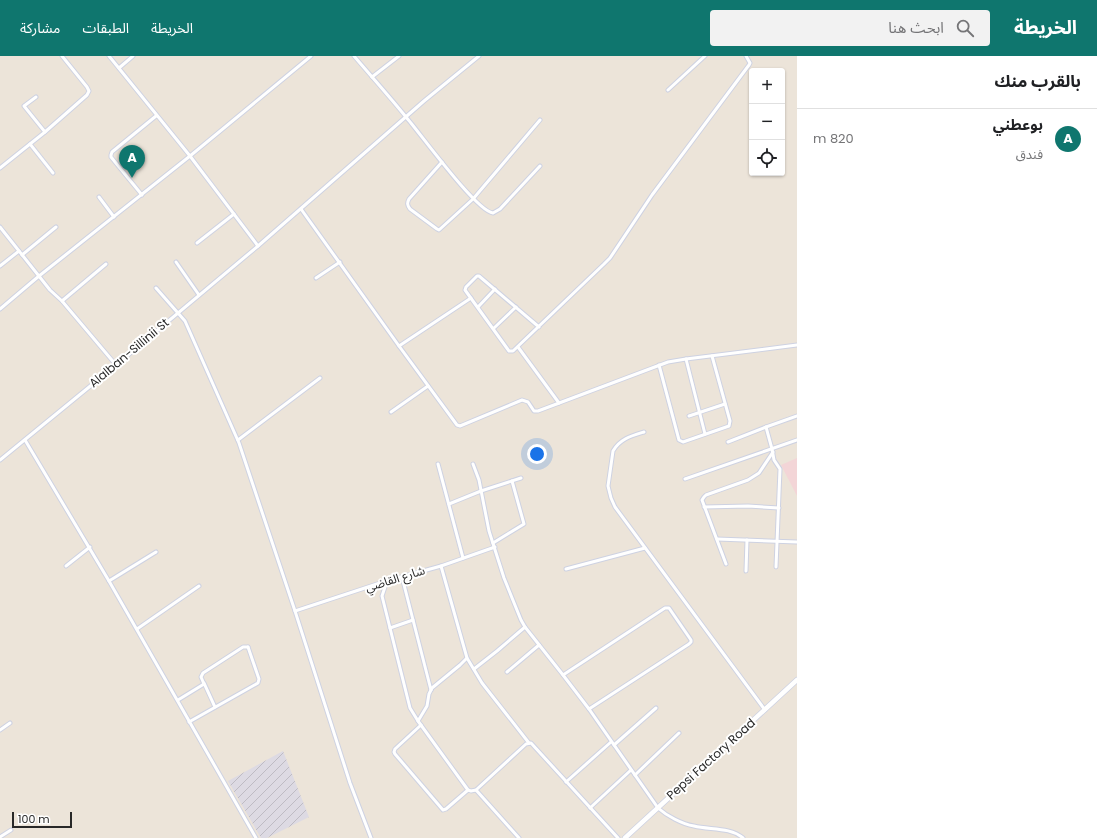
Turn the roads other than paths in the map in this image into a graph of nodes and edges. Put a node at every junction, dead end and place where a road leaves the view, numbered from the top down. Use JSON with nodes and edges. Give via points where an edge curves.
{"nodes":[{"id":1,"x":62,"y":56,"type":"edge"},
{"id":2,"x":109,"y":56,"type":"edge"},
{"id":3,"x":133,"y":56,"type":"edge"},
{"id":4,"x":311,"y":56,"type":"edge"},
{"id":5,"x":354,"y":56,"type":"edge"},
{"id":6,"x":399,"y":56,"type":"edge"},
{"id":7,"x":479,"y":56,"type":"edge"},
{"id":8,"x":705,"y":56,"type":"edge"},
{"id":9,"x":746,"y":56,"type":"edge"},
{"id":10,"x":119,"y":68,"type":"junction"},
{"id":11,"x":372,"y":77,"type":"junction"},
{"id":12,"x":668,"y":90,"type":"dead end"},
{"id":13,"x":36,"y":97,"type":"dead end"},
{"id":14,"x":156,"y":116,"type":"junction"},
{"id":15,"x":406,"y":117,"type":"junction"},
{"id":16,"x":540,"y":120,"type":"dead end"},
{"id":17,"x":45,"y":132,"type":"junction"},
{"id":18,"x":30,"y":144,"type":"junction"},
{"id":19,"x":190,"y":156,"type":"junction"},
{"id":20,"x":442,"y":162,"type":"junction"},
{"id":21,"x":540,"y":166,"type":"dead end"},
{"id":22,"x":0,"y":168,"type":"edge"},
{"id":23,"x":53,"y":173,"type":"dead end"},
{"id":24,"x":142,"y":195,"type":"junction"},
{"id":25,"x":99,"y":197,"type":"dead end"},
{"id":26,"x":473,"y":199,"type":"junction"},
{"id":27,"x":301,"y":209,"type":"junction"},
{"id":28,"x":234,"y":214,"type":"junction"},
{"id":29,"x":114,"y":217,"type":"junction"},
{"id":30,"x":0,"y":227,"type":"edge"},
{"id":31,"x":56,"y":227,"type":"dead end"},
{"id":32,"x":197,"y":243,"type":"dead end"},
{"id":33,"x":258,"y":246,"type":"junction"},
{"id":34,"x":19,"y":251,"type":"junction"},
{"id":35,"x":22,"y":255,"type":"junction"},
{"id":36,"x":176,"y":262,"type":"dead end"},
{"id":37,"x":340,"y":262,"type":"junction"},
{"id":38,"x":106,"y":264,"type":"dead end"},
{"id":39,"x":0,"y":266,"type":"edge"},
{"id":40,"x":39,"y":276,"type":"junction"},
{"id":41,"x":316,"y":278,"type":"dead end"},
{"id":42,"x":156,"y":288,"type":"dead end"},
{"id":43,"x":495,"y":289,"type":"junction"},
{"id":44,"x":199,"y":295,"type":"junction"},
{"id":45,"x":471,"y":298,"type":"junction"},
{"id":46,"x":62,"y":301,"type":"junction"},
{"id":47,"x":478,"y":307,"type":"junction"},
{"id":48,"x":516,"y":307,"type":"junction"},
{"id":49,"x":0,"y":309,"type":"edge"},
{"id":50,"x":177,"y":313,"type":"junction"},
{"id":51,"x":539,"y":327,"type":"junction"},
{"id":52,"x":494,"y":328,"type":"junction"},
{"id":53,"x":797,"y":345,"type":"edge"},
{"id":54,"x":399,"y":346,"type":"junction"},
{"id":55,"x":518,"y":346,"type":"junction"},
{"id":56,"x":712,"y":356,"type":"junction"},
{"id":57,"x":686,"y":359,"type":"junction"},
{"id":58,"x":116,"y":365,"type":"junction"},
{"id":59,"x":659,"y":365,"type":"junction"},
{"id":60,"x":320,"y":378,"type":"dead end"},
{"id":61,"x":428,"y":386,"type":"junction"},
{"id":62,"x":559,"y":403,"type":"junction"},
{"id":63,"x":725,"y":404,"type":"junction"},
{"id":64,"x":391,"y":412,"type":"dead end"},
{"id":65,"x":699,"y":412,"type":"junction"},
{"id":66,"x":689,"y":416,"type":"dead end"},
{"id":67,"x":797,"y":416,"type":"edge"},
{"id":68,"x":766,"y":427,"type":"junction"},
{"id":69,"x":644,"y":432,"type":"dead end"},
{"id":70,"x":705,"y":434,"type":"junction"},
{"id":71,"x":25,"y":440,"type":"junction"},
{"id":72,"x":238,"y":440,"type":"junction"},
{"id":73,"x":797,"y":440,"type":"edge"},
{"id":74,"x":728,"y":442,"type":"dead end"},
{"id":75,"x":772,"y":450,"type":"junction"},
{"id":76,"x":0,"y":460,"type":"edge"},
{"id":77,"x":438,"y":464,"type":"dead end"},
{"id":78,"x":473,"y":464,"type":"dead end"},
{"id":79,"x":521,"y":478,"type":"dead end"},
{"id":80,"x":685,"y":479,"type":"dead end"},
{"id":81,"x":512,"y":481,"type":"junction"},
{"id":82,"x":481,"y":491,"type":"junction"},
{"id":83,"x":448,"y":504,"type":"junction"},
{"id":84,"x":704,"y":507,"type":"junction"},
{"id":85,"x":779,"y":508,"type":"junction"},
{"id":86,"x":717,"y":539,"type":"junction"},
{"id":87,"x":747,"y":540,"type":"junction"},
{"id":88,"x":778,"y":541,"type":"junction"},
{"id":89,"x":797,"y":542,"type":"edge"},
{"id":90,"x":493,"y":543,"type":"junction"},
{"id":91,"x":90,"y":547,"type":"junction"},
{"id":92,"x":495,"y":548,"type":"junction"},
{"id":93,"x":645,"y":548,"type":"junction"},
{"id":94,"x":156,"y":552,"type":"dead end"},
{"id":95,"x":463,"y":558,"type":"junction"},
{"id":96,"x":726,"y":564,"type":"dead end"},
{"id":97,"x":66,"y":566,"type":"dead end"},
{"id":98,"x":441,"y":566,"type":"junction"},
{"id":99,"x":776,"y":567,"type":"dead end"},
{"id":100,"x":566,"y":569,"type":"dead end"},
{"id":101,"x":746,"y":571,"type":"dead end"},
{"id":102,"x":402,"y":577,"type":"junction"},
{"id":103,"x":109,"y":581,"type":"junction"},
{"id":104,"x":387,"y":581,"type":"junction"},
{"id":105,"x":199,"y":586,"type":"dead end"},
{"id":106,"x":295,"y":611,"type":"junction"},
{"id":107,"x":413,"y":620,"type":"junction"},
{"id":108,"x":525,"y":627,"type":"junction"},
{"id":109,"x":390,"y":628,"type":"junction"},
{"id":110,"x":137,"y":629,"type":"junction"},
{"id":111,"x":539,"y":645,"type":"junction"},
{"id":112,"x":248,"y":647,"type":"junction"},
{"id":113,"x":467,"y":658,"type":"junction"},
{"id":114,"x":474,"y":669,"type":"junction"},
{"id":115,"x":507,"y":672,"type":"dead end"},
{"id":116,"x":563,"y":675,"type":"junction"},
{"id":117,"x":797,"y":680,"type":"edge"},
{"id":118,"x":431,"y":690,"type":"junction"},
{"id":119,"x":178,"y":700,"type":"junction"},
{"id":120,"x":216,"y":707,"type":"junction"},
{"id":121,"x":656,"y":708,"type":"dead end"},
{"id":122,"x":589,"y":709,"type":"junction"},
{"id":123,"x":765,"y":710,"type":"junction"},
{"id":124,"x":418,"y":721,"type":"junction"},
{"id":125,"x":189,"y":722,"type":"junction"},
{"id":126,"x":10,"y":723,"type":"dead end"},
{"id":127,"x":421,"y":725,"type":"junction"},
{"id":128,"x":0,"y":730,"type":"edge"},
{"id":129,"x":679,"y":734,"type":"dead end"},
{"id":130,"x":611,"y":742,"type":"junction"},
{"id":131,"x":528,"y":743,"type":"junction"},
{"id":132,"x":614,"y":746,"type":"junction"},
{"id":133,"x":632,"y":770,"type":"junction"},
{"id":134,"x":635,"y":775,"type":"junction"},
{"id":135,"x":566,"y":782,"type":"junction"},
{"id":136,"x":468,"y":790,"type":"junction"},
{"id":137,"x":476,"y":790,"type":"junction"},
{"id":138,"x":590,"y":808,"type":"junction"},
{"id":139,"x":658,"y":808,"type":"junction"},
{"id":140,"x":10,"y":830,"type":"dead end"},
{"id":141,"x":0,"y":837,"type":"edge"},
{"id":142,"x":256,"y":838,"type":"edge"},
{"id":143,"x":371,"y":838,"type":"edge"},
{"id":144,"x":519,"y":838,"type":"edge"},
{"id":145,"x":618,"y":838,"type":"edge"},
{"id":146,"x":625,"y":838,"type":"edge"},
{"id":147,"x":743,"y":838,"type":"edge"}],
"edges":[{"from":1,"to":17,"type":"street","via":[[89,91],[84,99]]},
{"from":2,"to":10,"type":"street"},
{"from":3,"to":10,"type":"street"},
{"from":4,"to":19,"type":"street"},
{"from":5,"to":11,"type":"street"},
{"from":6,"to":11,"type":"street"},
{"from":7,"to":15,"type":"street","name":"Alalban-Sillinii St"},
{"from":8,"to":12,"type":"street"},
{"from":9,"to":51,"type":"street","via":[[749,65],[652,195],[610,258]]},
{"from":10,"to":14,"type":"street"},
{"from":11,"to":15,"type":"street"},
{"from":13,"to":17,"type":"street","via":[[24,106]]},
{"from":14,"to":19,"type":"street"},
{"from":14,"to":24,"type":"street","via":[[111,155]]},
{"from":15,"to":20,"type":"street"},
{"from":15,"to":27,"type":"street","name":"Alalban-Sillinii St"},
{"from":16,"to":26,"type":"street"},
{"from":17,"to":18,"type":"street"},
{"from":18,"to":22,"type":"street"},
{"from":18,"to":23,"type":"street"},
{"from":19,"to":24,"type":"street"},
{"from":19,"to":28,"type":"street"},
{"from":20,"to":26,"type":"street"},
{"from":20,"to":26,"type":"street","via":[[410,199],[410,209],[439,230]]},
{"from":21,"to":26,"type":"street","via":[[500,209],[493,213]]},
{"from":24,"to":29,"type":"street"},
{"from":25,"to":29,"type":"street"},
{"from":27,"to":33,"type":"street","name":"Alalban-Sillinii St"},
{"from":27,"to":37,"type":"street"},
{"from":28,"to":32,"type":"street"},
{"from":28,"to":33,"type":"street"},
{"from":29,"to":40,"type":"street"},
{"from":30,"to":34,"type":"street"},
{"from":31,"to":35,"type":"street"},
{"from":33,"to":44,"type":"street","name":"Alalban-Sillinii St"},
{"from":34,"to":35,"type":"street"},
{"from":34,"to":39,"type":"street"},
{"from":35,"to":40,"type":"street"},
{"from":36,"to":44,"type":"street"},
{"from":37,"to":41,"type":"street"},
{"from":37,"to":54,"type":"street"},
{"from":38,"to":46,"type":"street"},
{"from":40,"to":46,"type":"street"},
{"from":40,"to":49,"type":"street"},
{"from":42,"to":50,"type":"street"},
{"from":43,"to":45,"type":"street","via":[[477,276],[466,286],[465,290]]},
{"from":43,"to":47,"type":"street"},
{"from":43,"to":48,"type":"street"},
{"from":44,"to":50,"type":"street","name":"Alalban-Sillinii St"},
{"from":45,"to":47,"type":"street"},
{"from":45,"to":54,"type":"street"},
{"from":46,"to":58,"type":"street"},
{"from":47,"to":52,"type":"street"},
{"from":48,"to":51,"type":"street"},
{"from":48,"to":52,"type":"street"},
{"from":50,"to":58,"type":"street","name":"Alalban-Sillinii St"},
{"from":50,"to":72,"type":"street","via":[[185,321]]},
{"from":51,"to":55,"type":"street"},
{"from":52,"to":55,"type":"street","via":[[510,351]]},
{"from":53,"to":56,"type":"street"},
{"from":54,"to":61,"type":"street"},
{"from":55,"to":62,"type":"street"},
{"from":56,"to":57,"type":"street"},
{"from":56,"to":63,"type":"street"},
{"from":57,"to":59,"type":"street"},
{"from":57,"to":65,"type":"street"},
{"from":58,"to":71,"type":"street","name":"Alalban-Sillinii St"},
{"from":59,"to":62,"type":"street"},
{"from":59,"to":70,"type":"street","via":[[679,440],[683,442]]},
{"from":60,"to":72,"type":"street"},
{"from":61,"to":62,"type":"street","via":[[460,426],[522,400],[528,402],[536,412]]},
{"from":61,"to":64,"type":"street"},
{"from":63,"to":65,"type":"street"},
{"from":63,"to":70,"type":"street","via":[[730,425]]},
{"from":65,"to":66,"type":"street"},
{"from":65,"to":70,"type":"street"},
{"from":67,"to":68,"type":"street"},
{"from":68,"to":74,"type":"street"},
{"from":68,"to":75,"type":"street"},
{"from":69,"to":93,"type":"street","via":[[624,439],[615,447],[608,486],[615,507]]},
{"from":71,"to":76,"type":"street","name":"Alalban-Sillinii St"},
{"from":71,"to":91,"type":"street"},
{"from":72,"to":106,"type":"street"},
{"from":73,"to":75,"type":"street"},
{"from":75,"to":80,"type":"street"},
{"from":75,"to":84,"type":"street","via":[[759,473],[748,480],[704,496]]},
{"from":75,"to":85,"type":"street","via":[[775,463],[780,469]]},
{"from":77,"to":83,"type":"street"},
{"from":78,"to":82,"type":"street"},
{"from":79,"to":81,"type":"street"},
{"from":81,"to":82,"type":"street"},
{"from":81,"to":90,"type":"street","via":[[524,524]]},
{"from":82,"to":83,"type":"street"},
{"from":82,"to":90,"type":"street"},
{"from":83,"to":95,"type":"street"},
{"from":84,"to":85,"type":"street"},
{"from":84,"to":86,"type":"street"},
{"from":85,"to":88,"type":"street"},
{"from":86,"to":87,"type":"street"},
{"from":86,"to":96,"type":"street"},
{"from":87,"to":88,"type":"street"},
{"from":87,"to":101,"type":"street"},
{"from":88,"to":89,"type":"street"},
{"from":88,"to":99,"type":"street"},
{"from":90,"to":92,"type":"street"},
{"from":91,"to":97,"type":"street"},
{"from":91,"to":103,"type":"street"},
{"from":92,"to":95,"type":"street","name":"شارع القاضي"},
{"from":92,"to":108,"type":"street","via":[[504,578]]},
{"from":93,"to":100,"type":"street"},
{"from":93,"to":123,"type":"street"},
{"from":94,"to":103,"type":"street"},
{"from":95,"to":98,"type":"street","name":"شارع القاضي"},
{"from":98,"to":102,"type":"street","name":"شارع القاضي"},
{"from":98,"to":113,"type":"street"},
{"from":102,"to":104,"type":"street","name":"شارع القاضي"},
{"from":102,"to":107,"type":"street"},
{"from":103,"to":110,"type":"street"},
{"from":104,"to":106,"type":"street","name":"شارع القاضي"},
{"from":104,"to":109,"type":"street","via":[[382,596]]},
{"from":105,"to":110,"type":"street"},
{"from":106,"to":143,"type":"street","via":[[350,783]]},
{"from":107,"to":109,"type":"street"},
{"from":107,"to":118,"type":"street"},
{"from":108,"to":111,"type":"street"},
{"from":108,"to":114,"type":"street"},
{"from":109,"to":124,"type":"street","via":[[410,708]]},
{"from":110,"to":119,"type":"street"},
{"from":111,"to":115,"type":"street"},
{"from":111,"to":116,"type":"street"},
{"from":112,"to":119,"type":"street","via":[[243,647],[204,673],[201,677],[204,684]]},
{"from":112,"to":120,"type":"street","via":[[259,679],[258,683]]},
{"from":112,"to":120,"type":"street","via":[[202,676]]},
{"from":113,"to":114,"type":"street"},
{"from":113,"to":118,"type":"street"},
{"from":114,"to":131,"type":"street"},
{"from":116,"to":122,"type":"street"},
{"from":116,"to":122,"type":"street","via":[[665,608],[669,608],[691,642]]},
{"from":117,"to":123,"type":"main road","name":"Pepsi Factory Road"},
{"from":118,"to":124,"type":"street","via":[[427,706]]},
{"from":119,"to":125,"type":"street"},
{"from":120,"to":125,"type":"street"},
{"from":121,"to":132,"type":"street"},
{"from":122,"to":130,"type":"street"},
{"from":123,"to":139,"type":"main road","name":"Pepsi Factory Road"},
{"from":124,"to":127,"type":"street"},
{"from":125,"to":142,"type":"street"},
{"from":126,"to":128,"type":"street"},
{"from":127,"to":136,"type":"street"},
{"from":127,"to":136,"type":"street","via":[[394,750],[394,754],[443,810]]},
{"from":129,"to":134,"type":"street"},
{"from":130,"to":132,"type":"street"},
{"from":130,"to":135,"type":"street"},
{"from":131,"to":135,"type":"street","via":[[533,745]]},
{"from":131,"to":137,"type":"street"},
{"from":132,"to":133,"type":"street"},
{"from":133,"to":134,"type":"street"},
{"from":133,"to":138,"type":"street"},
{"from":134,"to":139,"type":"street"},
{"from":135,"to":138,"type":"street"},
{"from":136,"to":137,"type":"street"},
{"from":137,"to":144,"type":"street"},
{"from":138,"to":145,"type":"street"},
{"from":139,"to":146,"type":"main road","name":"Pepsi Factory Road"},
{"from":139,"to":147,"type":"street","via":[[665,814],[690,825],[734,832]]},
{"from":140,"to":141,"type":"street"}]}
